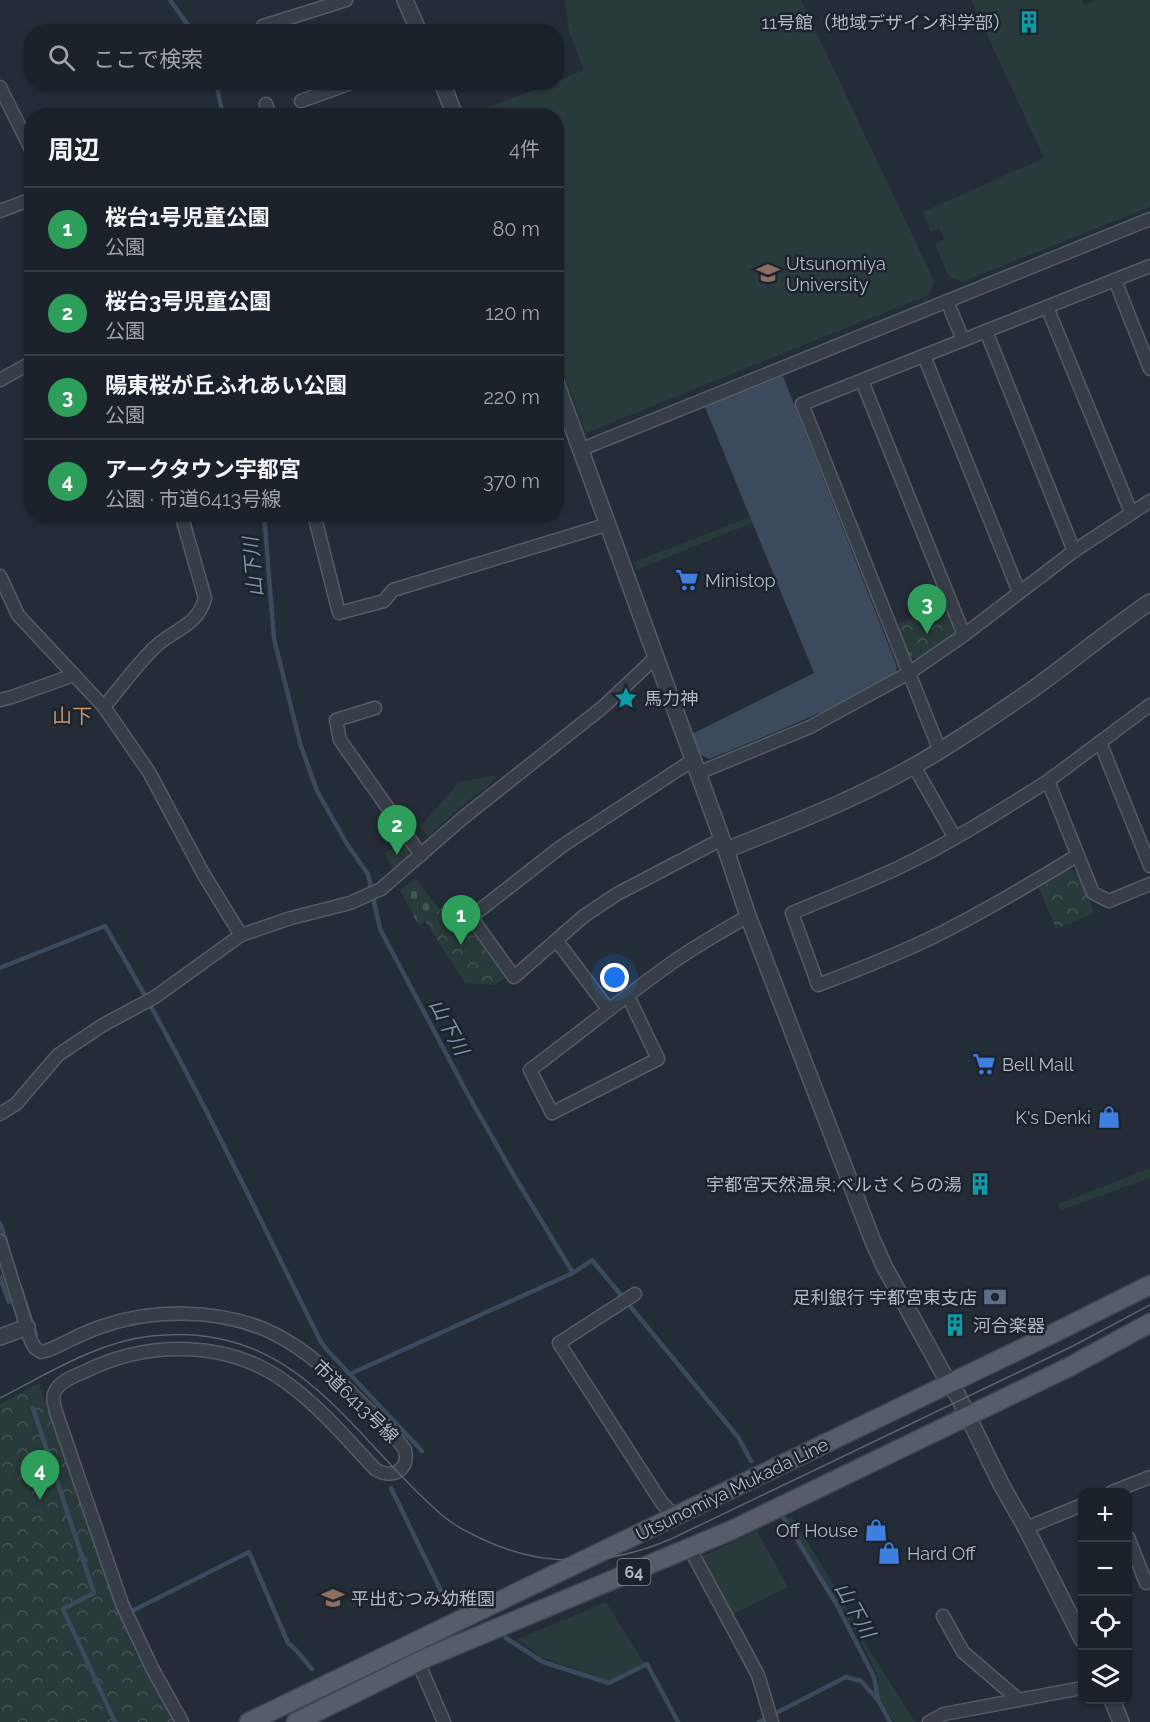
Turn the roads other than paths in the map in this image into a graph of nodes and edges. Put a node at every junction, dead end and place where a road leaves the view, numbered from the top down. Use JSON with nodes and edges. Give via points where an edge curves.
{"nodes":[{"id":1,"x":346,"y":0,"type":"edge"},
{"id":2,"x":405,"y":0,"type":"edge"},
{"id":3,"x":269,"y":24,"type":"edge"},
{"id":4,"x":416,"y":24,"type":"edge"},
{"id":5,"x":0,"y":87,"type":"edge"},
{"id":6,"x":332,"y":90,"type":"edge"},
{"id":7,"x":445,"y":90,"type":"edge"},
{"id":8,"x":301,"y":101,"type":"dead end"},
{"id":9,"x":452,"y":108,"type":"edge"},
{"id":10,"x":24,"y":135,"type":"edge"},
{"id":11,"x":24,"y":202,"type":"edge"},
{"id":12,"x":0,"y":211,"type":"edge"},
{"id":13,"x":1150,"y":219,"type":"edge"},
{"id":14,"x":1150,"y":266,"type":"edge"},
{"id":15,"x":1115,"y":280,"type":"junction"},
{"id":16,"x":947,"y":301,"type":"junction"},
{"id":17,"x":1047,"y":307,"type":"junction"},
{"id":18,"x":986,"y":331,"type":"junction"},
{"id":19,"x":963,"y":340,"type":"junction"},
{"id":20,"x":924,"y":356,"type":"junction"},
{"id":21,"x":24,"y":366,"type":"edge"},
{"id":22,"x":1150,"y":369,"type":"edge"},
{"id":23,"x":0,"y":380,"type":"edge"},
{"id":24,"x":862,"y":381,"type":"junction"},
{"id":25,"x":564,"y":403,"type":"edge"},
{"id":26,"x":582,"y":449,"type":"junction"},
{"id":27,"x":1150,"y":501,"type":"edge"},
{"id":28,"x":1131,"y":512,"type":"junction"},
{"id":29,"x":183,"y":522,"type":"edge"},
{"id":30,"x":316,"y":522,"type":"edge"},
{"id":31,"x":609,"y":524,"type":"junction"},
{"id":32,"x":1074,"y":551,"type":"junction"},
{"id":33,"x":0,"y":576,"type":"edge"},
{"id":34,"x":1019,"y":592,"type":"junction"},
{"id":35,"x":1150,"y":602,"type":"edge"},
{"id":36,"x":964,"y":635,"type":"junction"},
{"id":37,"x":656,"y":657,"type":"junction"},
{"id":38,"x":909,"y":673,"type":"junction"},
{"id":39,"x":74,"y":675,"type":"junction"},
{"id":40,"x":0,"y":700,"type":"edge"},
{"id":41,"x":1150,"y":705,"type":"edge"},
{"id":42,"x":104,"y":707,"type":"junction"},
{"id":43,"x":375,"y":708,"type":"dead end"},
{"id":44,"x":1100,"y":742,"type":"junction"},
{"id":45,"x":940,"y":751,"type":"junction"},
{"id":46,"x":695,"y":766,"type":"junction"},
{"id":47,"x":914,"y":766,"type":"junction"},
{"id":48,"x":1048,"y":781,"type":"junction"},
{"id":49,"x":955,"y":838,"type":"junction"},
{"id":50,"x":724,"y":844,"type":"junction"},
{"id":51,"x":421,"y":855,"type":"junction"},
{"id":52,"x":1077,"y":855,"type":"junction"},
{"id":53,"x":1150,"y":866,"type":"edge"},
{"id":54,"x":1150,"y":884,"type":"edge"},
{"id":55,"x":748,"y":916,"type":"junction"},
{"id":56,"x":241,"y":935,"type":"junction"},
{"id":57,"x":557,"y":941,"type":"junction"},
{"id":58,"x":628,"y":996,"type":"junction"},
{"id":59,"x":609,"y":1010,"type":"junction"},
{"id":60,"x":0,"y":1114,"type":"edge"},
{"id":61,"x":0,"y":1241,"type":"edge"},
{"id":62,"x":1150,"y":1285,"type":"edge"},
{"id":63,"x":634,"y":1295,"type":"dead end"},
{"id":64,"x":1150,"y":1323,"type":"edge"},
{"id":65,"x":27,"y":1327,"type":"junction"},
{"id":66,"x":0,"y":1337,"type":"edge"},
{"id":67,"x":950,"y":1384,"type":"junction"},
{"id":68,"x":968,"y":1416,"type":"junction"},
{"id":69,"x":1150,"y":1477,"type":"edge"},
{"id":70,"x":1122,"y":1488,"type":"edge"},
{"id":71,"x":1078,"y":1507,"type":"edge"},
{"id":72,"x":675,"y":1516,"type":"junction"},
{"id":73,"x":1026,"y":1528,"type":"junction"},
{"id":74,"x":1130,"y":1542,"type":"edge"},
{"id":75,"x":690,"y":1549,"type":"junction"},
{"id":76,"x":1146,"y":1583,"type":"dead end"},
{"id":77,"x":943,"y":1616,"type":"dead end"},
{"id":78,"x":1078,"y":1628,"type":"edge"},
{"id":79,"x":418,"y":1662,"type":"junction"},
{"id":80,"x":1078,"y":1689,"type":"edge"},
{"id":81,"x":1019,"y":1700,"type":"junction"},
{"id":82,"x":1114,"y":1704,"type":"edge"},
{"id":83,"x":182,"y":1722,"type":"edge"},
{"id":84,"x":249,"y":1722,"type":"edge"},
{"id":85,"x":296,"y":1722,"type":"edge"},
{"id":86,"x":444,"y":1722,"type":"edge"},
{"id":87,"x":772,"y":1722,"type":"edge"},
{"id":88,"x":929,"y":1722,"type":"edge"},
{"id":89,"x":1121,"y":1722,"type":"edge"}],
"edges":[{"from":1,"to":3,"type":"street"},
{"from":2,"to":4,"type":"street"},
{"from":5,"to":10,"type":"street"},
{"from":6,"to":8,"type":"street"},
{"from":7,"to":9,"type":"street"},
{"from":11,"to":12,"type":"street"},
{"from":13,"to":16,"type":"street"},
{"from":14,"to":15,"type":"street"},
{"from":15,"to":17,"type":"street"},
{"from":15,"to":22,"type":"street"},
{"from":16,"to":19,"type":"street"},
{"from":16,"to":26,"type":"street"},
{"from":17,"to":18,"type":"street"},
{"from":17,"to":28,"type":"street"},
{"from":18,"to":19,"type":"street"},
{"from":18,"to":32,"type":"street"},
{"from":19,"to":20,"type":"street"},
{"from":20,"to":24,"type":"street"},
{"from":20,"to":34,"type":"street"},
{"from":21,"to":23,"type":"street"},
{"from":24,"to":36,"type":"street"},
{"from":24,"to":38,"type":"street","via":[[802,404]]},
{"from":25,"to":26,"type":"street"},
{"from":26,"to":31,"type":"street"},
{"from":27,"to":28,"type":"street"},
{"from":28,"to":32,"type":"street"},
{"from":29,"to":42,"type":"street","via":[[205,598],[203,608],[195,619],[154,647]]},
{"from":30,"to":31,"type":"street","via":[[339,613],[384,602],[393,590]]},
{"from":31,"to":37,"type":"street"},
{"from":32,"to":34,"type":"street"},
{"from":33,"to":39,"type":"street","via":[[18,615]]},
{"from":34,"to":36,"type":"street"},
{"from":35,"to":45,"type":"street","via":[[1038,686]]},
{"from":36,"to":38,"type":"street"},
{"from":37,"to":46,"type":"street"},
{"from":37,"to":51,"type":"street","via":[[603,707]]},
{"from":38,"to":45,"type":"street"},
{"from":38,"to":46,"type":"street","via":[[810,727]]},
{"from":39,"to":40,"type":"street"},
{"from":39,"to":42,"type":"street"},
{"from":41,"to":44,"type":"street"},
{"from":42,"to":56,"type":"street","via":[[149,772]]},
{"from":43,"to":51,"type":"street","via":[[336,720],[340,740]]},
{"from":44,"to":48,"type":"street"},
{"from":44,"to":53,"type":"street"},
{"from":45,"to":47,"type":"street"},
{"from":46,"to":50,"type":"street"},
{"from":46,"to":57,"type":"street","via":[[562,846],[471,917],[514,977]]},
{"from":47,"to":49,"type":"street"},
{"from":47,"to":50,"type":"street","via":[[800,820]]},
{"from":48,"to":49,"type":"street"},
{"from":48,"to":52,"type":"street"},
{"from":49,"to":52,"type":"street","via":[[899,868],[792,913],[818,985],[929,939]]},
{"from":50,"to":55,"type":"street"},
{"from":50,"to":57,"type":"street","via":[[617,894],[584,916]]},
{"from":51,"to":56,"type":"street","via":[[381,889],[350,903]]},
{"from":52,"to":54,"type":"street","via":[[1093,893],[1109,901]]},
{"from":55,"to":58,"type":"street","via":[[675,960]]},
{"from":55,"to":67,"type":"street","via":[[878,1254]]},
{"from":56,"to":60,"type":"street","via":[[155,997],[58,1055],[16,1104]]},
{"from":57,"to":59,"type":"street"},
{"from":58,"to":59,"type":"street"},
{"from":58,"to":59,"type":"street","via":[[658,1059],[552,1113],[530,1070]]},
{"from":61,"to":65,"type":"street"},
{"from":62,"to":67,"type":"main road","name":"Utsunomiya Mukada Line","number":"64"},
{"from":63,"to":72,"type":"street","via":[[558,1343],[662,1503]]},
{"from":64,"to":68,"type":"main road","name":"Utsunomiya Mukada Line","number":"64"},
{"from":65,"to":66,"type":"street"},
{"from":65,"to":83,"type":"street","name":"市道6413号線","via":[[35,1348],[41,1352],[103,1326],[159,1313],[221,1317],[263,1329],[324,1366],[401,1444],[406,1457],[401,1469],[394,1474],[381,1473],[285,1381],[230,1356],[200,1350],[140,1352],[109,1361],[59,1386],[54,1394],[56,1412],[122,1604]]},
{"from":67,"to":68,"type":"street"},
{"from":67,"to":72,"type":"main road","name":"Utsunomiya Mukada Line","number":"64"},
{"from":68,"to":73,"type":"street"},
{"from":68,"to":75,"type":"main road","name":"Utsunomiya Mukada Line","number":"64"},
{"from":69,"to":70,"type":"street"},
{"from":71,"to":73,"type":"street"},
{"from":72,"to":84,"type":"main road","name":"Utsunomiya Mukada Line","number":"64"},
{"from":73,"to":78,"type":"street"},
{"from":74,"to":76,"type":"street"},
{"from":75,"to":79,"type":"main road","name":"Utsunomiya Mukada Line","number":"64"},
{"from":75,"to":87,"type":"street","via":[[758,1675]]},
{"from":77,"to":81,"type":"street","via":[[963,1652]]},
{"from":79,"to":85,"type":"main road","name":"Utsunomiya Mukada Line","number":"64"},
{"from":79,"to":86,"type":"street"},
{"from":80,"to":81,"type":"street"},
{"from":81,"to":88,"type":"street","via":[[944,1714]]},
{"from":82,"to":89,"type":"street"}]}
